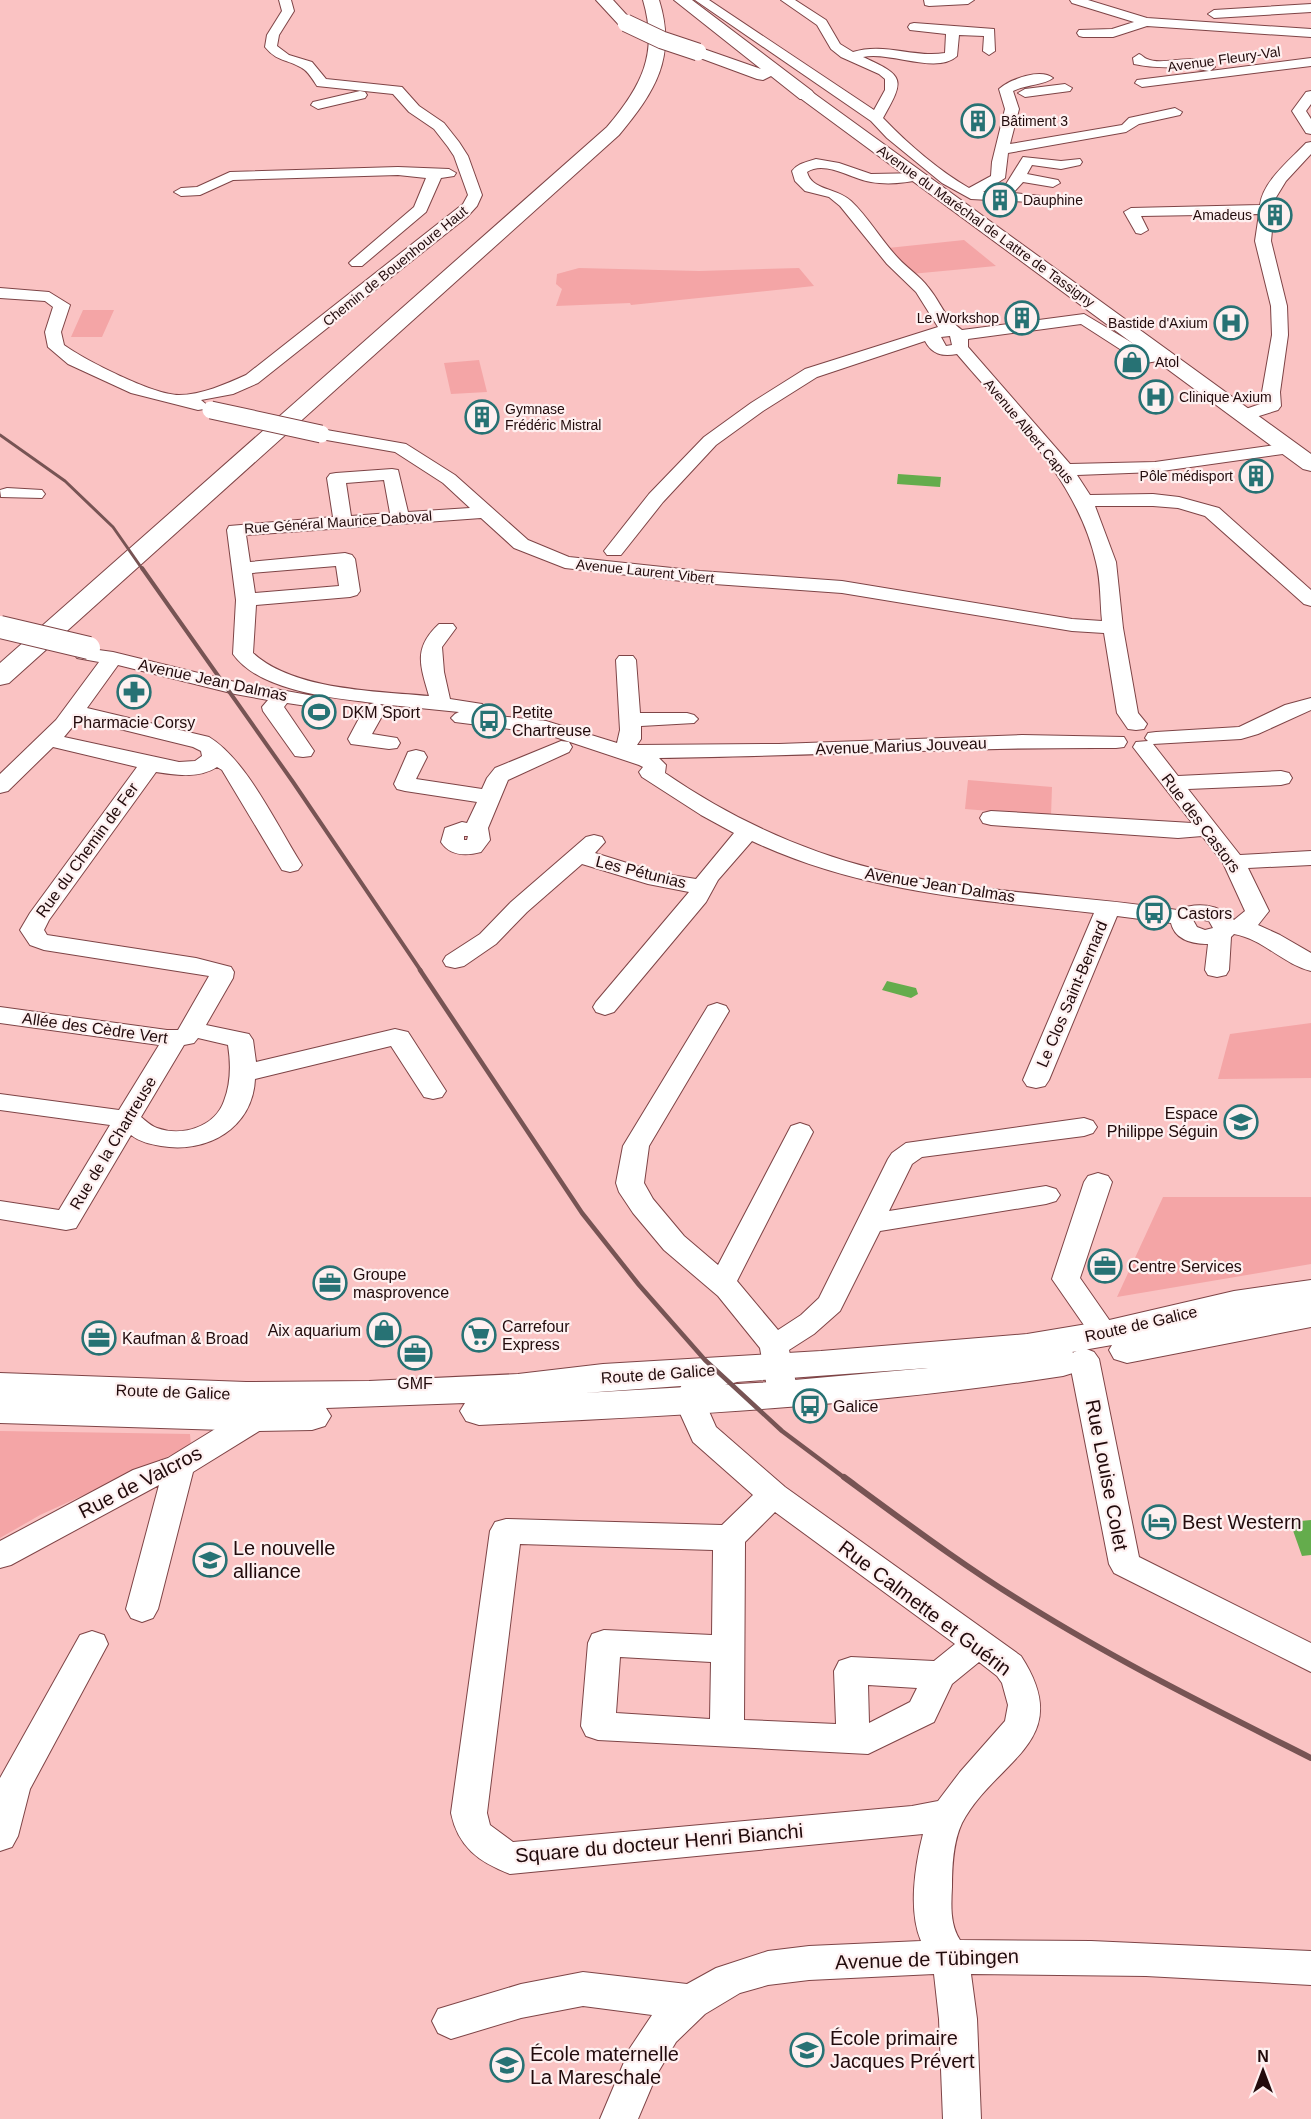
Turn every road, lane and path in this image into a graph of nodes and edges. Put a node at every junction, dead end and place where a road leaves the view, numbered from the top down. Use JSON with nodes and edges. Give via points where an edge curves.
{"nodes":[{"id":1,"x":285,"y":0,"type":"edge"},
{"id":2,"x":604,"y":0,"type":"edge"},
{"id":3,"x":633,"y":0,"type":"edge"},
{"id":4,"x":651,"y":0,"type":"edge"},
{"id":5,"x":682,"y":0,"type":"edge"},
{"id":6,"x":701,"y":0,"type":"edge"},
{"id":7,"x":787,"y":0,"type":"edge"},
{"id":8,"x":968,"y":0,"type":"edge"},
{"id":9,"x":1076,"y":0,"type":"edge"},
{"id":10,"x":929,"y":2,"type":"dead end"},
{"id":11,"x":1311,"y":8,"type":"edge"},
{"id":12,"x":1214,"y":14,"type":"dead end"},
{"id":13,"x":1146,"y":22,"type":"junction"},
{"id":14,"x":914,"y":27,"type":"dead end"},
{"id":15,"x":957,"y":29,"type":"junction"},
{"id":16,"x":1083,"y":33,"type":"dead end"},
{"id":17,"x":1311,"y":33,"type":"edge"},
{"id":18,"x":989,"y":51,"type":"dead end"},
{"id":19,"x":852,"y":57,"type":"junction"},
{"id":20,"x":1139,"y":58,"type":"dead end"},
{"id":21,"x":1311,"y":62,"type":"edge"},
{"id":22,"x":870,"y":64,"type":"junction"},
{"id":23,"x":902,"y":69,"type":"dead end"},
{"id":24,"x":1223,"y":74,"type":"junction"},
{"id":25,"x":1046,"y":78,"type":"dead end"},
{"id":26,"x":1142,"y":84,"type":"dead end"},
{"id":27,"x":383,"y":87,"type":"junction"},
{"id":28,"x":1065,"y":88,"type":"dead end"},
{"id":29,"x":806,"y":95,"type":"junction"},
{"id":30,"x":1311,"y":95,"type":"edge"},
{"id":31,"x":318,"y":105,"type":"dead end"},
{"id":32,"x":1012,"y":109,"type":"junction"},
{"id":33,"x":1175,"y":112,"type":"dead end"},
{"id":34,"x":876,"y":118,"type":"junction"},
{"id":35,"x":1311,"y":130,"type":"edge"},
{"id":36,"x":1135,"y":131,"type":"dead end"},
{"id":37,"x":1311,"y":146,"type":"edge"},
{"id":38,"x":1002,"y":150,"type":"junction"},
{"id":39,"x":1028,"y":160,"type":"junction"},
{"id":40,"x":1075,"y":162,"type":"dead end"},
{"id":41,"x":1290,"y":170,"type":"junction"},
{"id":42,"x":468,"y":172,"type":"junction"},
{"id":43,"x":1308,"y":173,"type":"dead end"},
{"id":44,"x":435,"y":174,"type":"junction"},
{"id":45,"x":918,"y":176,"type":"junction"},
{"id":46,"x":1020,"y":177,"type":"junction"},
{"id":47,"x":1053,"y":183,"type":"dead end"},
{"id":48,"x":181,"y":192,"type":"dead end"},
{"id":49,"x":1004,"y":196,"type":"junction"},
{"id":50,"x":963,"y":198,"type":"junction"},
{"id":51,"x":1045,"y":200,"type":"dead end"},
{"id":52,"x":1267,"y":209,"type":"junction"},
{"id":53,"x":1141,"y":230,"type":"dead end"},
{"id":54,"x":357,"y":263,"type":"dead end"},
{"id":55,"x":0,"y":293,"type":"edge"},
{"id":56,"x":947,"y":337,"type":"junction"},
{"id":57,"x":1155,"y":357,"type":"junction"},
{"id":58,"x":182,"y":399,"type":"junction"},
{"id":59,"x":1243,"y":416,"type":"junction"},
{"id":60,"x":1290,"y":448,"type":"junction"},
{"id":61,"x":1311,"y":464,"type":"edge"},
{"id":62,"x":1066,"y":470,"type":"junction"},
{"id":63,"x":4,"y":491,"type":"edge"},
{"id":64,"x":36,"y":494,"type":"dead end"},
{"id":65,"x":1084,"y":501,"type":"junction"},
{"id":66,"x":161,"y":506,"type":"dead end"},
{"id":67,"x":484,"y":512,"type":"junction"},
{"id":68,"x":400,"y":518,"type":"junction"},
{"id":69,"x":343,"y":522,"type":"junction"},
{"id":70,"x":614,"y":551,"type":"junction"},
{"id":71,"x":566,"y":562,"type":"junction"},
{"id":72,"x":243,"y":567,"type":"junction"},
{"id":73,"x":634,"y":571,"type":"junction"},
{"id":74,"x":246,"y":600,"type":"junction"},
{"id":75,"x":1311,"y":600,"type":"edge"},
{"id":76,"x":36,"y":615,"type":"dead end"},
{"id":77,"x":0,"y":627,"type":"edge"},
{"id":78,"x":446,"y":628,"type":"dead end"},
{"id":79,"x":1113,"y":628,"type":"junction"},
{"id":80,"x":0,"y":633,"type":"edge"},
{"id":81,"x":242,"y":645,"type":"joint"},
{"id":82,"x":0,"y":647,"type":"edge"},
{"id":83,"x":86,"y":651,"type":"junction"},
{"id":84,"x":114,"y":658,"type":"junction"},
{"id":85,"x":626,"y":660,"type":"dead end"},
{"id":86,"x":0,"y":677,"type":"edge"},
{"id":87,"x":282,"y":696,"type":"junction"},
{"id":88,"x":441,"y":703,"type":"junction"},
{"id":89,"x":1311,"y":704,"type":"edge"},
{"id":90,"x":375,"y":709,"type":"junction"},
{"id":91,"x":74,"y":711,"type":"junction"},
{"id":92,"x":687,"y":719,"type":"dead end"},
{"id":93,"x":485,"y":720,"type":"junction"},
{"id":94,"x":631,"y":720,"type":"junction"},
{"id":95,"x":524,"y":723,"type":"junction"},
{"id":96,"x":1133,"y":732,"type":"junction"},
{"id":97,"x":50,"y":740,"type":"junction"},
{"id":98,"x":389,"y":743,"type":"dead end"},
{"id":99,"x":562,"y":743,"type":"junction"},
{"id":100,"x":780,"y":750,"type":"junction"},
{"id":101,"x":303,"y":751,"type":"dead end"},
{"id":102,"x":624,"y":752,"type":"junction"},
{"id":103,"x":213,"y":754,"type":"junction"},
{"id":104,"x":416,"y":757,"type":"dead end"},
{"id":105,"x":150,"y":764,"type":"junction"},
{"id":106,"x":653,"y":771,"type":"junction"},
{"id":107,"x":1281,"y":778,"type":"dead end"},
{"id":108,"x":1173,"y":783,"type":"junction"},
{"id":109,"x":0,"y":786,"type":"edge"},
{"id":110,"x":489,"y":797,"type":"junction"},
{"id":111,"x":991,"y":818,"type":"dead end"},
{"id":112,"x":476,"y":829,"type":"dead end"},
{"id":113,"x":1208,"y":829,"type":"junction"},
{"id":114,"x":748,"y":830,"type":"junction"},
{"id":115,"x":1311,"y":858,"type":"edge"},
{"id":116,"x":1234,"y":862,"type":"junction"},
{"id":117,"x":290,"y":864,"type":"dead end"},
{"id":118,"x":703,"y":887,"type":"junction"},
{"id":119,"x":1107,"y":908,"type":"junction"},
{"id":120,"x":1227,"y":930,"type":"junction"},
{"id":121,"x":455,"y":961,"type":"dead end"},
{"id":122,"x":1311,"y":964,"type":"edge"},
{"id":123,"x":1217,"y":970,"type":"dead end"},
{"id":124,"x":605,"y":1007,"type":"dead end"},
{"id":125,"x":717,"y":1011,"type":"dead end"},
{"id":126,"x":0,"y":1015,"type":"edge"},
{"id":127,"x":185,"y":1034,"type":"junction"},
{"id":128,"x":245,"y":1073,"type":"junction"},
{"id":129,"x":1036,"y":1080,"type":"dead end"},
{"id":130,"x":433,"y":1091,"type":"dead end"},
{"id":131,"x":0,"y":1102,"type":"edge"},
{"id":132,"x":126,"y":1120,"type":"junction"},
{"id":133,"x":1084,"y":1127,"type":"dead end"},
{"id":134,"x":800,"y":1132,"type":"dead end"},
{"id":135,"x":1098,"y":1182,"type":"dead end"},
{"id":136,"x":1046,"y":1195,"type":"dead end"},
{"id":137,"x":0,"y":1210,"type":"edge"},
{"id":138,"x":870,"y":1223,"type":"junction"},
{"id":139,"x":722,"y":1284,"type":"junction"},
{"id":140,"x":1311,"y":1292,"type":"edge"},
{"id":141,"x":1311,"y":1314,"type":"edge"},
{"id":142,"x":1095,"y":1347,"type":"junction"},
{"id":143,"x":771,"y":1368,"type":"junction"},
{"id":144,"x":0,"y":1386,"type":"edge"},
{"id":145,"x":689,"y":1400,"type":"junction"},
{"id":146,"x":262,"y":1406,"type":"junction"},
{"id":147,"x":0,"y":1409,"type":"edge"},
{"id":148,"x":178,"y":1466,"type":"junction"},
{"id":149,"x":765,"y":1502,"type":"dead end"},
{"id":150,"x":729,"y":1538,"type":"junction"},
{"id":151,"x":0,"y":1556,"type":"edge"},
{"id":152,"x":142,"y":1609,"type":"dead end"},
{"id":153,"x":980,"y":1643,"type":"junction"},
{"id":154,"x":92,"y":1644,"type":"dead end"},
{"id":155,"x":728,"y":1649,"type":"junction"},
{"id":156,"x":1311,"y":1658,"type":"edge"},
{"id":157,"x":940,"y":1675,"type":"junction"},
{"id":158,"x":727,"y":1734,"type":"junction"},
{"id":159,"x":853,"y":1739,"type":"junction"},
{"id":160,"x":947,"y":1815,"type":"junction"},
{"id":161,"x":0,"y":1836,"type":"edge"},
{"id":162,"x":950,"y":1957,"type":"junction"},
{"id":163,"x":1311,"y":1971,"type":"edge"},
{"id":164,"x":692,"y":2002,"type":"junction"},
{"id":165,"x":451,"y":2021,"type":"dead end"},
{"id":166,"x":619,"y":2119,"type":"edge"},
{"id":167,"x":962,"y":2119,"type":"edge"}],
"edges":[{"from":1,"to":27,"type":"street","via":[[288,10],[270,47],[284,58],[307,65],[322,83]]},
{"from":2,"to":29,"type":"highway","bridge":true,"via":[[626,23],[647,34],[750,69]]},
{"from":3,"to":66,"type":"highway","via":[[640,21],[639,56],[623,91],[604,117]]},
{"from":4,"to":86,"type":"highway","via":[[659,33],[655,69],[632,110],[613,130]]},
{"from":5,"to":29,"type":"highway"},
{"from":6,"to":34,"type":"street"},
{"from":7,"to":19,"type":"street","via":[[822,23],[835,46]]},
{"from":8,"to":10,"type":"street"},
{"from":9,"to":13,"type":"street"},
{"from":11,"to":12,"type":"street"},
{"from":13,"to":16,"type":"street","via":[[1113,33]]},
{"from":13,"to":17,"type":"street"},
{"from":14,"to":15,"type":"street"},
{"from":15,"to":18,"type":"street","via":[[990,32]]},
{"from":15,"to":19,"type":"street","via":[[951,56],[927,59],[873,50]]},
{"from":19,"to":22,"type":"street"},
{"from":20,"to":24,"type":"street","via":[[1151,64],[1198,63]]},
{"from":21,"to":24,"type":"street","name":"Avenue Fleury-Val"},
{"from":22,"to":23,"type":"street","via":[[885,61]]},
{"from":22,"to":34,"type":"street","via":[[891,78],[892,90]]},
{"from":24,"to":26,"type":"street","name":"Avenue Fleury-Val"},
{"from":25,"to":32,"type":"street","via":[[1022,81],[1006,89]]},
{"from":27,"to":31,"type":"street"},
{"from":27,"to":42,"type":"street","name":"Chemin de Bouenhoure Haut","via":[[397,90],[414,110],[439,126]]},
{"from":28,"to":32,"type":"street","via":[[1021,93],[1025,108]]},
{"from":29,"to":45,"type":"main road","name":"Avenue du Maréchal de Lattre de Tassigny"},
{"from":30,"to":35,"type":"street","via":[[1299,111]]},
{"from":32,"to":38,"type":"street"},
{"from":33,"to":38,"type":"street","via":[[1134,121],[1126,128]]},
{"from":34,"to":50,"type":"street"},
{"from":36,"to":39,"type":"street","via":[[1028,155]]},
{"from":37,"to":41,"type":"street"},
{"from":38,"to":50,"type":"street","via":[[998,178]]},
{"from":39,"to":40,"type":"street","via":[[1061,165]]},
{"from":39,"to":46,"type":"street","via":[[1019,172]]},
{"from":41,"to":43,"type":"street"},
{"from":41,"to":52,"type":"street","via":[[1275,187]]},
{"from":42,"to":44,"type":"street"},
{"from":42,"to":58,"type":"street","name":"Chemin de Bouenhoure Haut","via":[[475,195],[470,206],[351,303],[252,379],[227,390]]},
{"from":44,"to":48,"type":"street","via":[[398,171],[230,176],[200,191]]},
{"from":44,"to":54,"type":"street","via":[[421,209]]},
{"from":45,"to":50,"type":"main road","name":"Avenue du Maréchal de Lattre de Tassigny"},
{"from":45,"to":56,"type":"street","name":"Avenue Albert Capus","via":[[867,178],[829,164],[804,166],[799,171],[802,182],[834,194],[861,220],[892,261],[922,289]]},
{"from":46,"to":47,"type":"street"},
{"from":46,"to":49,"type":"street"},
{"from":49,"to":50,"type":"street"},
{"from":49,"to":51,"type":"street"},
{"from":50,"to":57,"type":"main road","name":"Avenue du Maréchal de Lattre de Tassigny"},
{"from":52,"to":53,"type":"street","via":[[1131,212]]},
{"from":52,"to":59,"type":"street","via":[[1263,241],[1279,306],[1280,335],[1272,406]]},
{"from":55,"to":58,"type":"street","name":"Avenue Laurent Vibert","via":[[57,301],[62,305],[53,332],[56,347],[74,360],[136,389]]},
{"from":56,"to":57,"type":"street","via":[[1084,319]]},
{"from":56,"to":62,"type":"street","name":"Avenue Albert Capus"},
{"from":56,"to":70,"type":"street","via":[[879,350],[811,373],[757,407],[710,441],[656,498]]},
{"from":57,"to":59,"type":"main road","name":"Avenue du Maréchal de Lattre de Tassigny"},
{"from":58,"to":67,"type":"street","name":"Avenue Laurent Vibert","bridge":true,"via":[[211,410],[400,448],[449,479]]},
{"from":59,"to":60,"type":"main road","name":"Avenue du Maréchal de Lattre de Tassigny"},
{"from":60,"to":61,"type":"main road","name":"Avenue du Maréchal de Lattre de Tassigny"},
{"from":60,"to":62,"type":"street","via":[[1155,467]]},
{"from":62,"to":65,"type":"street","name":"Avenue Albert Capus"},
{"from":63,"to":64,"type":"street"},
{"from":65,"to":75,"type":"street","via":[[1153,500],[1212,512]]},
{"from":65,"to":79,"type":"street","name":"Avenue Albert Capus","via":[[1106,562]]},
{"from":67,"to":68,"type":"street","name":"Rue Général Maurice Daboval"},
{"from":67,"to":71,"type":"street","name":"Avenue Laurent Vibert","via":[[521,544]]},
{"from":68,"to":69,"type":"street","name":"Rue Général Maurice Daboval"},
{"from":68,"to":69,"type":"street","via":[[392,474],[336,478]]},
{"from":69,"to":72,"type":"street","name":"Rue Général Maurice Daboval","via":[[237,530]]},
{"from":70,"to":71,"type":"street"},
{"from":70,"to":73,"type":"street"},
{"from":71,"to":73,"type":"street","name":"Avenue Laurent Vibert"},
{"from":72,"to":74,"type":"street","name":"Rue Général Maurice Daboval"},
{"from":72,"to":74,"type":"street","via":[[345,559],[350,591]]},
{"from":73,"to":79,"type":"street","name":"Avenue Laurent Vibert","via":[[842,587],[1072,625]]},
{"from":74,"to":81,"type":"street","name":"Rue Général Maurice Daboval"},
{"from":76,"to":82,"type":"highway"},
{"from":77,"to":83,"type":"street","name":"Avenue Jean Dalmas","bridge":true},
{"from":78,"to":88,"type":"street","via":[[431,647]]},
{"from":79,"to":96,"type":"street","name":"Avenue Albert Capus"},
{"from":80,"to":83,"type":"street","name":"Avenue Jean Dalmas"},
{"from":81,"to":88,"type":"street","name":"Avenue Jean Dalmas","via":[[247,660],[255,667],[280,678],[341,692]]},
{"from":83,"to":84,"type":"street","name":"Avenue Jean Dalmas"},
{"from":84,"to":87,"type":"street","name":"Avenue Jean Dalmas"},
{"from":84,"to":91,"type":"street"},
{"from":85,"to":94,"type":"street"},
{"from":87,"to":90,"type":"street","name":"Avenue Jean Dalmas"},
{"from":87,"to":101,"type":"street","via":[[274,711]]},
{"from":88,"to":93,"type":"street","via":[[475,708]]},
{"from":88,"to":95,"type":"street","via":[[499,703],[516,712]]},
{"from":89,"to":96,"type":"street","name":"Avenue Marius Jouveau","via":[[1281,713],[1241,734],[1185,736]]},
{"from":90,"to":93,"type":"street","name":"Avenue Jean Dalmas"},
{"from":90,"to":98,"type":"street","via":[[359,739]]},
{"from":91,"to":97,"type":"street"},
{"from":91,"to":103,"type":"street","via":[[201,742]]},
{"from":92,"to":94,"type":"street"},
{"from":93,"to":95,"type":"street","name":"Avenue Jean Dalmas"},
{"from":93,"to":99,"type":"street","name":"Avenue Jean Dalmas"},
{"from":94,"to":102,"type":"street","via":[[630,739]]},
{"from":95,"to":99,"type":"street","name":"Avenue Jean Dalmas","via":[[558,730]]},
{"from":96,"to":100,"type":"street","name":"Avenue Marius Jouveau","via":[[1022,741]]},
{"from":96,"to":108,"type":"street","name":"Rue des Castors"},
{"from":97,"to":105,"type":"street","name":"Rue du Chemin de Fer"},
{"from":97,"to":109,"type":"street"},
{"from":99,"to":102,"type":"street","name":"Avenue Jean Dalmas","via":[[583,738]]},
{"from":99,"to":106,"type":"street","name":"Avenue Jean Dalmas","via":[[638,771]]},
{"from":99,"to":110,"type":"street","via":[[502,773]]},
{"from":100,"to":102,"type":"street","name":"Avenue Marius Jouveau"},
{"from":100,"to":106,"type":"street","name":"Avenue Marius Jouveau","via":[[702,758],[676,769]]},
{"from":102,"to":106,"type":"street","name":"Avenue Jean Dalmas","via":[[647,759],[655,765]]},
{"from":103,"to":105,"type":"street","name":"Rue du Chemin de Fer","via":[[208,763],[193,768]]},
{"from":103,"to":117,"type":"street","via":[[230,766]]},
{"from":104,"to":110,"type":"street","via":[[405,784]]},
{"from":105,"to":127,"type":"street","name":"Rue du Chemin de Fer","via":[[32,930],[44,943],[222,972]]},
{"from":106,"to":114,"type":"street","name":"Avenue Jean Dalmas","via":[[680,793]]},
{"from":107,"to":108,"type":"street"},
{"from":108,"to":113,"type":"street","name":"Rue des Castors"},
{"from":110,"to":112,"type":"street"},
{"from":111,"to":113,"type":"street","via":[[1178,831]]},
{"from":113,"to":116,"type":"street","name":"Rue des Castors"},
{"from":114,"to":118,"type":"street"},
{"from":114,"to":119,"type":"street","name":"Avenue Jean Dalmas","via":[[823,862],[905,883]]},
{"from":115,"to":116,"type":"street"},
{"from":116,"to":120,"type":"street","name":"Rue des Castors","via":[[1257,912],[1253,918]]},
{"from":118,"to":121,"type":"street","name":"Les Pétunias","via":[[656,879],[587,849],[488,939]]},
{"from":118,"to":124,"type":"street"},
{"from":119,"to":120,"type":"street","name":"Avenue Jean Dalmas","via":[[1181,918],[1181,926],[1199,937]]},
{"from":119,"to":129,"type":"street","name":"Le Clos Saint-Bernard"},
{"from":120,"to":122,"type":"street","via":[[1266,937]]},
{"from":120,"to":123,"type":"street","via":[[1220,943]]},
{"from":125,"to":139,"type":"street","via":[[636,1146],[630,1183],[674,1242]]},
{"from":126,"to":127,"type":"street","name":"Allée des Cèdre Vert"},
{"from":127,"to":128,"type":"street","name":"Allée des Cèdre Vert","via":[[240,1040]]},
{"from":127,"to":132,"type":"street","name":"Rue de la Chartreuse"},
{"from":128,"to":130,"type":"street","via":[[395,1037]]},
{"from":128,"to":132,"type":"street","via":[[237,1105],[209,1135],[182,1140],[150,1135]]},
{"from":131,"to":132,"type":"street"},
{"from":132,"to":137,"type":"street","name":"Rue de la Chartreuse","via":[[66,1221]]},
{"from":133,"to":138,"type":"street","via":[[915,1149],[902,1159]]},
{"from":134,"to":139,"type":"street"},
{"from":135,"to":142,"type":"street","via":[[1066,1279]]},
{"from":136,"to":138,"type":"street"},
{"from":138,"to":143,"type":"street","via":[[830,1304],[796,1334]]},
{"from":139,"to":143,"type":"street"},
{"from":140,"to":142,"type":"main road","name":"Route de Galice","via":[[1234,1303]]},
{"from":141,"to":142,"type":"main road","name":"Route de Galice"},
{"from":142,"to":143,"type":"main road","name":"Route de Galice","via":[[994,1373]]},
{"from":142,"to":156,"type":"street","name":"Rue Louise Colet","via":[[1125,1564]]},
{"from":143,"to":145,"type":"main road","name":"Route de Galice"},
{"from":143,"to":146,"type":"main road","name":"Route de Galice","via":[[369,1394]]},
{"from":144,"to":146,"type":"main road","name":"Route de Galice"},
{"from":145,"to":146,"type":"main road","name":"Route de Galice","via":[[486,1410]]},
{"from":145,"to":153,"type":"street","name":"Rue Calmette et Guérin","via":[[704,1434],[774,1495]]},
{"from":146,"to":147,"type":"main road","name":"Route de Galice"},
{"from":146,"to":148,"type":"street","name":"Rue de Valcros"},
{"from":148,"to":151,"type":"street","name":"Rue de Valcros","via":[[144,1478]]},
{"from":148,"to":152,"type":"street"},
{"from":149,"to":150,"type":"street"},
{"from":150,"to":155,"type":"street"},
{"from":150,"to":160,"type":"street","name":"Square du docteur Henri Bianchi","via":[[506,1531],[469,1813],[471,1829],[483,1844],[510,1858]]},
{"from":153,"to":157,"type":"street"},
{"from":153,"to":160,"type":"street","name":"Rue Calmette et Guérin","via":[[1010,1666],[1022,1684],[1025,1706],[1019,1731]]},
{"from":154,"to":161,"type":"street","via":[[13,1786]]},
{"from":155,"to":158,"type":"street"},
{"from":155,"to":158,"type":"street","via":[[604,1643],[598,1726]]},
{"from":157,"to":159,"type":"street","via":[[922,1712],[868,1740]]},
{"from":157,"to":159,"type":"street","via":[[851,1671]]},
{"from":158,"to":159,"type":"street"},
{"from":160,"to":162,"type":"street","name":"Rue Calmette et Guérin","via":[[935,1868],[935,1924]]},
{"from":162,"to":163,"type":"street","name":"Avenue de Tübingen","via":[[1178,1959]]},
{"from":162,"to":164,"type":"street","name":"Avenue de Tübingen","via":[[774,1968],[734,1977]]},
{"from":162,"to":167,"type":"street","via":[[958,2022]]},
{"from":164,"to":165,"type":"street","via":[[583,1989]]},
{"from":164,"to":166,"type":"street","name":"Avenue de Tübingen","via":[[650,2045]]}]}
